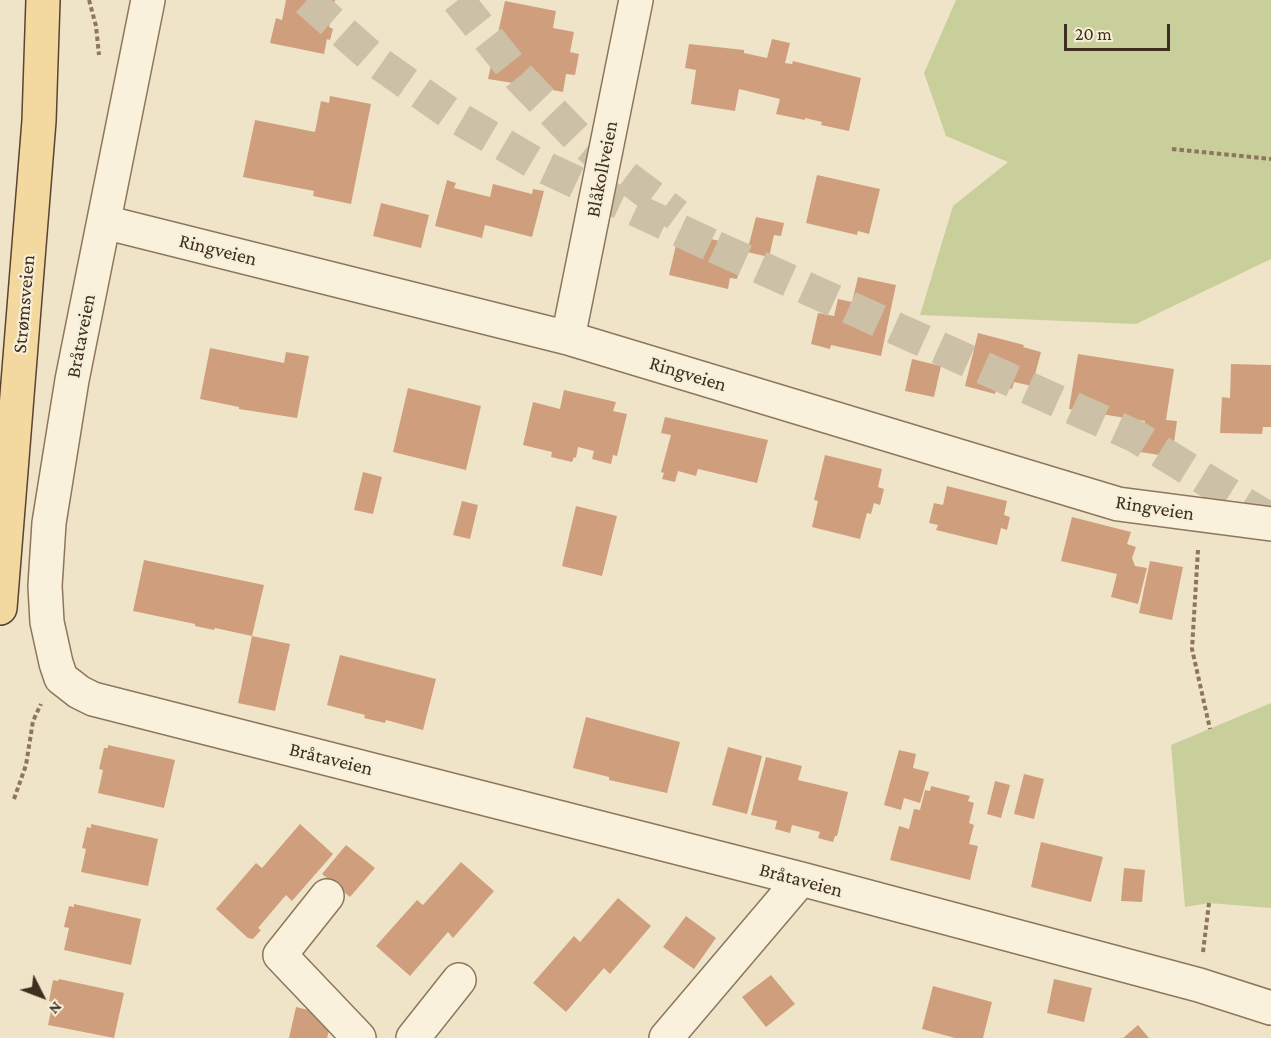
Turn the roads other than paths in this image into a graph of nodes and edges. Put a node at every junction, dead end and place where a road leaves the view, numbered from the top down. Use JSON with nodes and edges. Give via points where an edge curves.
{"nodes":[{"id":1,"x":43,"y":0,"type":"edge"},
{"id":2,"x":148,"y":0,"type":"edge"},
{"id":3,"x":636,"y":0,"type":"edge"},
{"id":4,"x":104,"y":222,"type":"junction"},
{"id":5,"x":568,"y":338,"type":"junction"},
{"id":6,"x":1271,"y":524,"type":"edge"},
{"id":7,"x":0,"y":608,"type":"edge"},
{"id":8,"x":801,"y":879,"type":"junction"},
{"id":9,"x":327,"y":896,"type":"dead end"},
{"id":10,"x":459,"y":980,"type":"dead end"},
{"id":11,"x":1271,"y":1008,"type":"edge"},
{"id":12,"x":359,"y":1038,"type":"edge"},
{"id":13,"x":413,"y":1038,"type":"edge"},
{"id":14,"x":666,"y":1038,"type":"edge"}],
"edges":[{"from":1,"to":7,"type":"main road","name":"Strømsveien","via":[[39,122]]},
{"from":2,"to":4,"type":"street","name":"Bråtaveien"},
{"from":3,"to":5,"type":"street","name":"Blåkollveien"},
{"from":4,"to":5,"type":"street","name":"Ringveien"},
{"from":4,"to":8,"type":"street","name":"Bråtaveien","via":[[72,380],[49,524],[47,622],[62,678],[93,699]]},
{"from":5,"to":6,"type":"street","name":"Ringveien","via":[[1118,504]]},
{"from":8,"to":11,"type":"street","name":"Bråtaveien","via":[[1199,985]]},
{"from":8,"to":14,"type":"street"},
{"from":9,"to":12,"type":"street","via":[[280,955]]},
{"from":10,"to":13,"type":"street"}]}
